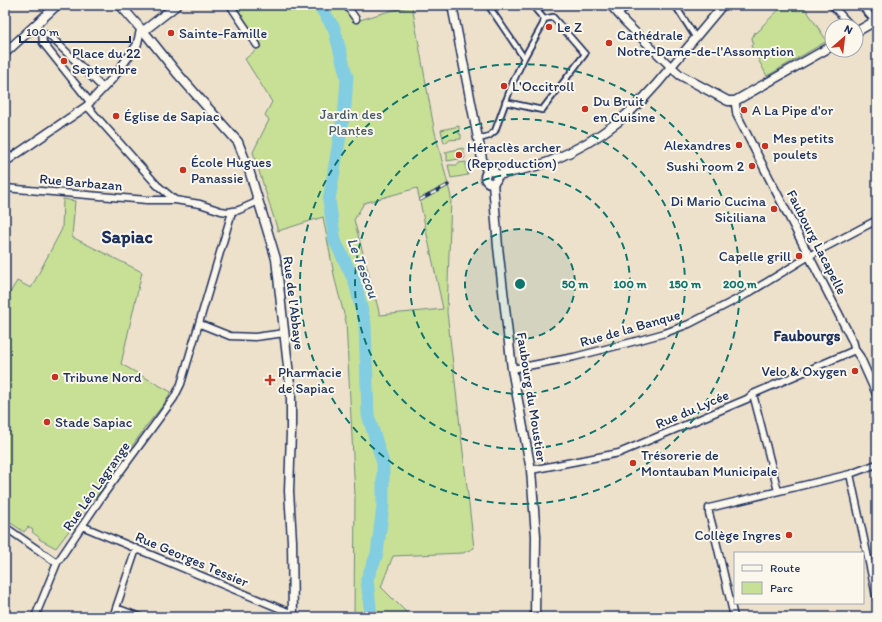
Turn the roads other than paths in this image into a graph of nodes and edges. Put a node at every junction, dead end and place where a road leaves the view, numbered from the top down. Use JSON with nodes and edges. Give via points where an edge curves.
{"nodes":[{"id":1,"x":56,"y":5,"type":"edge"},
{"id":2,"x":120,"y":5,"type":"edge"},
{"id":3,"x":177,"y":5,"type":"edge"},
{"id":4,"x":230,"y":5,"type":"edge"},
{"id":5,"x":346,"y":5,"type":"edge"},
{"id":6,"x":452,"y":5,"type":"edge"},
{"id":7,"x":488,"y":5,"type":"edge"},
{"id":8,"x":532,"y":5,"type":"edge"},
{"id":9,"x":544,"y":5,"type":"edge"},
{"id":10,"x":610,"y":5,"type":"edge"},
{"id":11,"x":629,"y":5,"type":"edge"},
{"id":12,"x":675,"y":5,"type":"edge"},
{"id":13,"x":722,"y":5,"type":"edge"},
{"id":14,"x":832,"y":5,"type":"edge"},
{"id":15,"x":861,"y":5,"type":"edge"},
{"id":16,"x":537,"y":11,"type":"junction"},
{"id":17,"x":618,"y":15,"type":"junction"},
{"id":18,"x":844,"y":18,"type":"edge"},
{"id":19,"x":356,"y":19,"type":"dead end"},
{"id":20,"x":544,"y":19,"type":"junction"},
{"id":21,"x":876,"y":20,"type":"edge"},
{"id":22,"x":35,"y":25,"type":"junction"},
{"id":23,"x":864,"y":27,"type":"edge"},
{"id":24,"x":143,"y":31,"type":"junction"},
{"id":25,"x":42,"y":33,"type":"junction"},
{"id":26,"x":696,"y":38,"type":"junction"},
{"id":27,"x":257,"y":45,"type":"dead end"},
{"id":28,"x":824,"y":51,"type":"edge"},
{"id":29,"x":5,"y":53,"type":"edge"},
{"id":30,"x":524,"y":58,"type":"junction"},
{"id":31,"x":671,"y":68,"type":"junction"},
{"id":32,"x":103,"y":88,"type":"junction"},
{"id":33,"x":735,"y":101,"type":"junction"},
{"id":34,"x":505,"y":102,"type":"junction"},
{"id":35,"x":89,"y":104,"type":"junction"},
{"id":36,"x":479,"y":139,"type":"junction"},
{"id":37,"x":5,"y":162,"type":"edge"},
{"id":38,"x":487,"y":172,"type":"junction"},
{"id":39,"x":497,"y":175,"type":"junction"},
{"id":40,"x":493,"y":183,"type":"junction"},
{"id":41,"x":5,"y":188,"type":"edge"},
{"id":42,"x":161,"y":188,"type":"junction"},
{"id":43,"x":156,"y":200,"type":"junction"},
{"id":44,"x":175,"y":200,"type":"junction"},
{"id":45,"x":259,"y":201,"type":"junction"},
{"id":46,"x":232,"y":212,"type":"junction"},
{"id":47,"x":877,"y":220,"type":"edge"},
{"id":48,"x":810,"y":256,"type":"junction"},
{"id":49,"x":200,"y":324,"type":"junction"},
{"id":50,"x":285,"y":333,"type":"junction"},
{"id":51,"x":855,"y":350,"type":"junction"},
{"id":52,"x":512,"y":369,"type":"junction"},
{"id":53,"x":753,"y":394,"type":"junction"},
{"id":54,"x":877,"y":394,"type":"edge"},
{"id":55,"x":877,"y":464,"type":"edge"},
{"id":56,"x":531,"y":470,"type":"junction"},
{"id":57,"x":850,"y":474,"type":"junction"},
{"id":58,"x":778,"y":491,"type":"junction"},
{"id":59,"x":82,"y":526,"type":"junction"},
{"id":60,"x":5,"y":527,"type":"edge"},
{"id":61,"x":136,"y":549,"type":"junction"},
{"id":62,"x":57,"y":562,"type":"junction"},
{"id":63,"x":877,"y":600,"type":"edge"},
{"id":64,"x":116,"y":608,"type":"junction"},
{"id":65,"x":293,"y":615,"type":"edge"},
{"id":66,"x":35,"y":617,"type":"edge"},
{"id":67,"x":113,"y":617,"type":"edge"},
{"id":68,"x":140,"y":617,"type":"edge"},
{"id":69,"x":535,"y":617,"type":"edge"},
{"id":70,"x":734,"y":617,"type":"edge"}],
"edges":[{"from":1,"to":22,"type":"main road"},
{"from":2,"to":24,"type":"main road","name":"Rue de l'Abbaye"},
{"from":3,"to":24,"type":"main road"},
{"from":4,"to":27,"type":"street"},
{"from":5,"to":19,"type":"street"},
{"from":6,"to":36,"type":"main road"},
{"from":7,"to":30,"type":"street"},
{"from":8,"to":16,"type":"street"},
{"from":9,"to":16,"type":"street"},
{"from":10,"to":17,"type":"street"},
{"from":11,"to":17,"type":"street"},
{"from":12,"to":26,"type":"street"},
{"from":13,"to":26,"type":"street"},
{"from":14,"to":18,"type":"street"},
{"from":15,"to":21,"type":"street"},
{"from":16,"to":20,"type":"street"},
{"from":17,"to":31,"type":"street"},
{"from":20,"to":30,"type":"street"},
{"from":20,"to":34,"type":"street","via":[[553,17],[585,54],[542,110]]},
{"from":21,"to":23,"type":"main road"},
{"from":22,"to":25,"type":"street"},
{"from":22,"to":29,"type":"main road"},
{"from":24,"to":32,"type":"street","via":[[137,45]]},
{"from":24,"to":45,"type":"main road","name":"Rue de l'Abbaye","via":[[238,142]]},
{"from":25,"to":32,"type":"street","via":[[49,35]]},
{"from":25,"to":35,"type":"street","via":[[43,43]]},
{"from":26,"to":31,"type":"street"},
{"from":28,"to":33,"type":"main road"},
{"from":30,"to":34,"type":"street"},
{"from":31,"to":33,"type":"main road","via":[[728,101]]},
{"from":31,"to":39,"type":"main road","via":[[624,118],[588,142],[550,161]]},
{"from":32,"to":35,"type":"street"},
{"from":33,"to":48,"type":"street","name":"Faubourg Lacapelle","via":[[737,115]]},
{"from":34,"to":36,"type":"street","via":[[495,131]]},
{"from":35,"to":37,"type":"street"},
{"from":35,"to":42,"type":"street"},
{"from":36,"to":38,"type":"main road"},
{"from":38,"to":39,"type":"main road","via":[[493,170]]},
{"from":38,"to":40,"type":"main road","via":[[486,180]]},
{"from":39,"to":40,"type":"main road"},
{"from":40,"to":52,"type":"main road","name":"Faubourg du Moustier"},
{"from":41,"to":43,"type":"street","name":"Rue Barbazan"},
{"from":42,"to":43,"type":"street","via":[[160,196]]},
{"from":42,"to":44,"type":"street"},
{"from":43,"to":44,"type":"street","name":"Rue Barbazan"},
{"from":44,"to":46,"type":"street","name":"Rue Barbazan"},
{"from":45,"to":46,"type":"street"},
{"from":45,"to":50,"type":"main road","name":"Rue de l'Abbaye","via":[[276,259]]},
{"from":46,"to":49,"type":"street","name":"Rue Léo Lagrange"},
{"from":47,"to":48,"type":"street","name":"Rue de la Banque"},
{"from":48,"to":51,"type":"street","name":"Faubourg Lacapelle"},
{"from":48,"to":52,"type":"street","name":"Rue de la Banque","via":[[747,294],[689,324],[665,333],[574,357]]},
{"from":49,"to":50,"type":"street","via":[[230,336],[255,337]]},
{"from":49,"to":59,"type":"street","name":"Rue Léo Lagrange","via":[[174,398]]},
{"from":50,"to":65,"type":"main road","name":"Rue de l'Abbaye","via":[[291,393],[289,491]]},
{"from":51,"to":53,"type":"street","name":"Rue du Lycée"},
{"from":51,"to":54,"type":"street","name":"Faubourg Lacapelle"},
{"from":52,"to":56,"type":"main road","name":"Faubourg du Moustier"},
{"from":53,"to":56,"type":"street","name":"Rue du Lycée","via":[[747,399],[619,453]]},
{"from":53,"to":58,"type":"street"},
{"from":55,"to":57,"type":"street"},
{"from":56,"to":69,"type":"main road","name":"Faubourg du Moustier","via":[[536,536]]},
{"from":57,"to":58,"type":"street"},
{"from":57,"to":63,"type":"street"},
{"from":58,"to":70,"type":"street","via":[[710,508],[709,513]]},
{"from":59,"to":61,"type":"street","name":"Rue Georges Tessier"},
{"from":59,"to":62,"type":"street","name":"Rue Léo Lagrange"},
{"from":60,"to":62,"type":"street"},
{"from":61,"to":64,"type":"street"},
{"from":61,"to":65,"type":"street","name":"Rue Georges Tessier"},
{"from":62,"to":66,"type":"street","name":"Rue Léo Lagrange"},
{"from":64,"to":67,"type":"street"},
{"from":64,"to":68,"type":"street"}]}
